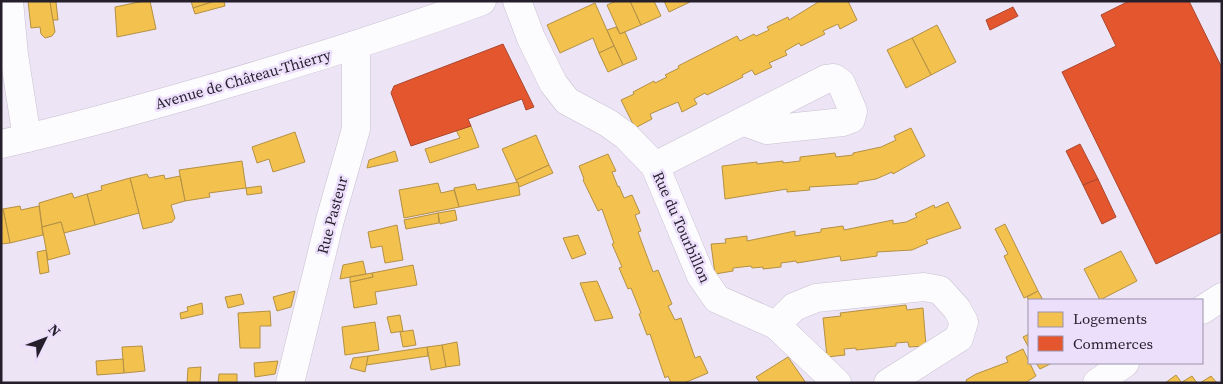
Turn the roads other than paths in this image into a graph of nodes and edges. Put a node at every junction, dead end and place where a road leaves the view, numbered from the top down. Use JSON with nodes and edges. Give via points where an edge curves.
{"nodes":[{"id":1,"x":9,"y":1,"type":"edge"},
{"id":2,"x":482,"y":1,"type":"edge"},
{"id":3,"x":517,"y":1,"type":"edge"},
{"id":4,"x":356,"y":46,"type":"junction"},
{"id":5,"x":745,"y":122,"type":"dead end"},
{"id":6,"x":14,"y":141,"type":"edge"},
{"id":7,"x":655,"y":166,"type":"junction"},
{"id":8,"x":1222,"y":297,"type":"edge"},
{"id":9,"x":1203,"y":309,"type":"edge"},
{"id":10,"x":776,"y":325,"type":"junction"},
{"id":11,"x":1125,"y":364,"type":"edge"},
{"id":12,"x":290,"y":383,"type":"edge"},
{"id":13,"x":838,"y":383,"type":"edge"},
{"id":14,"x":888,"y":383,"type":"edge"},
{"id":15,"x":1097,"y":383,"type":"edge"}],
"edges":[{"from":1,"to":6,"type":"street","via":[[14,55]]},
{"from":2,"to":4,"type":"street","name":"Avenue de Château-Thierry"},
{"from":3,"to":7,"type":"street","name":"Rue du Tourbillon","via":[[534,46],[562,95],[626,136]]},
{"from":4,"to":6,"type":"street","name":"Avenue de Château-Thierry","via":[[137,110]]},
{"from":4,"to":12,"type":"street","name":"Rue Pasteur","via":[[356,129]]},
{"from":5,"to":7,"type":"street"},
{"from":7,"to":10,"type":"street","name":"Rue du Tourbillon","via":[[701,276],[717,299]]},
{"from":8,"to":9,"type":"street"},
{"from":10,"to":13,"type":"street","name":"Rue du Tourbillon"},
{"from":10,"to":14,"type":"street","via":[[794,307],[816,298],[924,287],[940,290],[957,308],[964,322],[959,338]]},
{"from":11,"to":15,"type":"street"}]}
